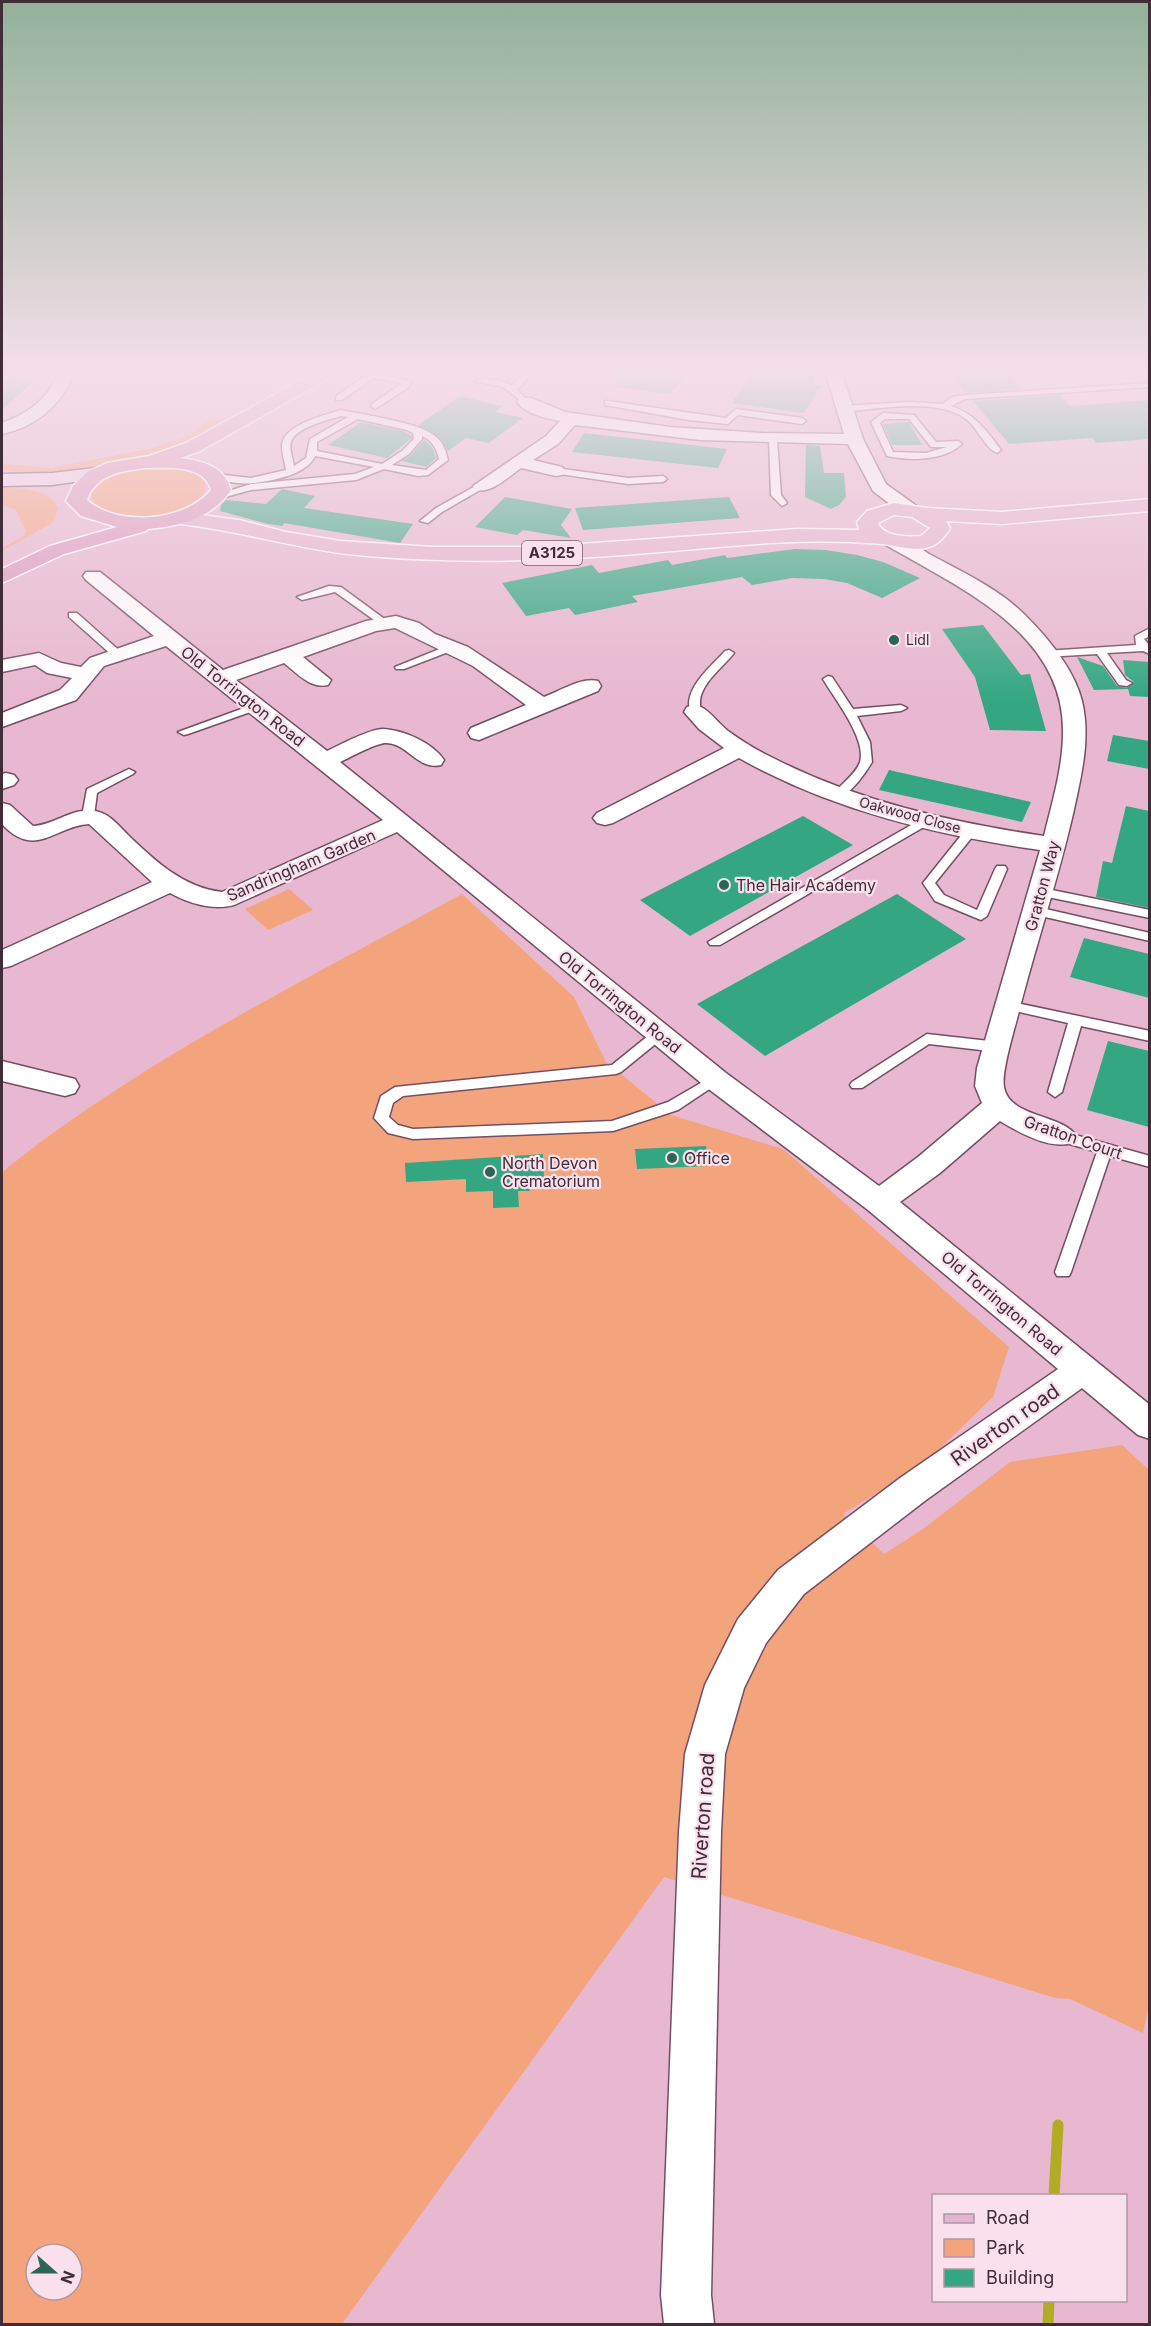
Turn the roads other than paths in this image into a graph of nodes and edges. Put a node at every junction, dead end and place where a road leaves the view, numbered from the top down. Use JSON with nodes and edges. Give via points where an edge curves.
{"nodes":[{"id":1,"x":11,"y":483,"type":"edge"},
{"id":2,"x":86,"y":483,"type":"edge"},
{"id":3,"x":210,"y":483,"type":"edge"},
{"id":4,"x":215,"y":483,"type":"edge"},
{"id":5,"x":240,"y":483,"type":"edge"},
{"id":6,"x":298,"y":483,"type":"edge"},
{"id":7,"x":488,"y":483,"type":"edge"},
{"id":8,"x":775,"y":483,"type":"edge"},
{"id":9,"x":876,"y":483,"type":"edge"},
{"id":10,"x":215,"y":486,"type":"junction"},
{"id":11,"x":482,"y":486,"type":"joint"},
{"id":12,"x":879,"y":488,"type":"junction"},
{"id":13,"x":782,"y":503,"type":"dead end"},
{"id":14,"x":1149,"y":505,"type":"edge"},
{"id":15,"x":917,"y":512,"type":"junction"},
{"id":16,"x":71,"y":515,"type":"junction"},
{"id":17,"x":180,"y":518,"type":"junction"},
{"id":18,"x":1002,"y":518,"type":"junction"},
{"id":19,"x":425,"y":521,"type":"dead end"},
{"id":20,"x":158,"y":522,"type":"junction"},
{"id":21,"x":237,"y":525,"type":"junction"},
{"id":22,"x":878,"y":529,"type":"junction"},
{"id":23,"x":934,"y":536,"type":"junction"},
{"id":24,"x":2,"y":559,"type":"edge"},
{"id":25,"x":939,"y":566,"type":"junction"},
{"id":26,"x":93,"y":576,"type":"dead end"},
{"id":27,"x":2,"y":577,"type":"edge"},
{"id":28,"x":302,"y":597,"type":"dead end"},
{"id":29,"x":73,"y":615,"type":"dead end"},
{"id":30,"x":385,"y":623,"type":"junction"},
{"id":31,"x":1149,"y":631,"type":"edge"},
{"id":32,"x":169,"y":638,"type":"junction"},
{"id":33,"x":452,"y":647,"type":"junction"},
{"id":34,"x":1147,"y":649,"type":"edge"},
{"id":35,"x":1100,"y":651,"type":"junction"},
{"id":36,"x":729,"y":653,"type":"dead end"},
{"id":37,"x":1045,"y":654,"type":"junction"},
{"id":38,"x":118,"y":655,"type":"junction"},
{"id":39,"x":287,"y":655,"type":"junction"},
{"id":40,"x":2,"y":666,"type":"edge"},
{"id":41,"x":400,"y":667,"type":"dead end"},
{"id":42,"x":86,"y":674,"type":"junction"},
{"id":43,"x":222,"y":678,"type":"junction"},
{"id":44,"x":828,"y":679,"type":"dead end"},
{"id":45,"x":320,"y":681,"type":"dead end"},
{"id":46,"x":1127,"y":683,"type":"dead end"},
{"id":47,"x":590,"y":686,"type":"dead end"},
{"id":48,"x":542,"y":706,"type":"junction"},
{"id":49,"x":255,"y":707,"type":"junction"},
{"id":50,"x":901,"y":708,"type":"dead end"},
{"id":51,"x":695,"y":712,"type":"joint"},
{"id":52,"x":849,"y":713,"type":"junction"},
{"id":53,"x":2,"y":720,"type":"edge"},
{"id":54,"x":184,"y":732,"type":"dead end"},
{"id":55,"x":479,"y":734,"type":"dead end"},
{"id":56,"x":740,"y":750,"type":"junction"},
{"id":57,"x":324,"y":760,"type":"junction"},
{"id":58,"x":433,"y":760,"type":"dead end"},
{"id":59,"x":129,"y":772,"type":"dead end"},
{"id":60,"x":839,"y":794,"type":"junction"},
{"id":61,"x":2,"y":810,"type":"edge"},
{"id":62,"x":92,"y":817,"type":"junction"},
{"id":63,"x":605,"y":818,"type":"dead end"},
{"id":64,"x":925,"y":821,"type":"junction"},
{"id":65,"x":399,"y":822,"type":"junction"},
{"id":66,"x":971,"y":831,"type":"junction"},
{"id":67,"x":1053,"y":845,"type":"junction"},
{"id":68,"x":1001,"y":869,"type":"dead end"},
{"id":69,"x":168,"y":884,"type":"junction"},
{"id":70,"x":1040,"y":902,"type":"junction"},
{"id":71,"x":1149,"y":914,"type":"edge"},
{"id":72,"x":1149,"y":937,"type":"edge"},
{"id":73,"x":715,"y":942,"type":"dead end"},
{"id":74,"x":2,"y":960,"type":"edge"},
{"id":75,"x":1007,"y":1005,"type":"junction"},
{"id":76,"x":1076,"y":1019,"type":"junction"},
{"id":77,"x":659,"y":1034,"type":"junction"},
{"id":78,"x":1149,"y":1036,"type":"edge"},
{"id":79,"x":998,"y":1047,"type":"junction"},
{"id":80,"x":2,"y":1071,"type":"edge"},
{"id":81,"x":716,"y":1080,"type":"junction"},
{"id":82,"x":857,"y":1085,"type":"dead end"},
{"id":83,"x":65,"y":1086,"type":"dead end"},
{"id":84,"x":1055,"y":1092,"type":"dead end"},
{"id":85,"x":998,"y":1106,"type":"junction"},
{"id":86,"x":1061,"y":1136,"type":"joint"},
{"id":87,"x":1105,"y":1149,"type":"junction"},
{"id":88,"x":1149,"y":1162,"type":"edge"},
{"id":89,"x":879,"y":1202,"type":"junction"},
{"id":90,"x":1063,"y":1272,"type":"dead end"},
{"id":91,"x":1082,"y":1370,"type":"junction"},
{"id":92,"x":1149,"y":1425,"type":"edge"},
{"id":93,"x":689,"y":2325,"type":"edge"}],
"edges":[{"from":1,"to":16,"type":"main road"},
{"from":2,"to":16,"type":"highway","via":[[78,491]]},
{"from":3,"to":10,"type":"highway"},
{"from":4,"to":10,"type":"highway"},
{"from":5,"to":10,"type":"lane"},
{"from":6,"to":10,"type":"lane"},
{"from":7,"to":11,"type":"street"},
{"from":8,"to":13,"type":"lane","via":[[776,495]]},
{"from":9,"to":12,"type":"street"},
{"from":10,"to":17,"type":"highway","via":[[199,512]]},
{"from":10,"to":21,"type":"main road","via":[[224,515]]},
{"from":11,"to":19,"type":"lane"},
{"from":12,"to":15,"type":"street"},
{"from":12,"to":22,"type":"street"},
{"from":14,"to":18,"type":"main road"},
{"from":15,"to":18,"type":"main road"},
{"from":15,"to":22,"type":"main road","via":[[886,511]]},
{"from":15,"to":23,"type":"main road","via":[[938,523],[940,528]]},
{"from":16,"to":20,"type":"highway"},
{"from":16,"to":24,"type":"highway"},
{"from":17,"to":20,"type":"highway"},
{"from":17,"to":21,"type":"main road","number":"A3125"},
{"from":18,"to":23,"type":"main road"},
{"from":20,"to":27,"type":"highway","via":[[57,550]]},
{"from":21,"to":22,"type":"main road","number":"A3125","via":[[329,545],[477,555],[589,551]]},
{"from":22,"to":23,"type":"main road","via":[[913,543]]},
{"from":22,"to":25,"type":"street","name":"Gratton Way"},
{"from":23,"to":25,"type":"street"},
{"from":25,"to":37,"type":"street","name":"Gratton Way","via":[[1011,614],[1038,641]]},
{"from":26,"to":32,"type":"street","name":"Old Torrington Road"},
{"from":28,"to":30,"type":"lane","via":[[337,590]]},
{"from":29,"to":38,"type":"lane"},
{"from":30,"to":33,"type":"street","via":[[405,624]]},
{"from":30,"to":39,"type":"street"},
{"from":31,"to":34,"type":"lane","via":[[1139,638]]},
{"from":32,"to":38,"type":"street"},
{"from":32,"to":43,"type":"street","name":"Old Torrington Road"},
{"from":33,"to":41,"type":"lane"},
{"from":33,"to":48,"type":"street"},
{"from":34,"to":35,"type":"lane"},
{"from":35,"to":37,"type":"lane"},
{"from":35,"to":46,"type":"lane"},
{"from":36,"to":51,"type":"lane","via":[[697,692],[693,700]]},
{"from":37,"to":67,"type":"street","name":"Gratton Way","via":[[1071,699],[1075,720],[1067,787]]},
{"from":38,"to":42,"type":"street","via":[[97,662]]},
{"from":39,"to":43,"type":"street"},
{"from":39,"to":45,"type":"street"},
{"from":40,"to":42,"type":"street","via":[[39,659],[55,668]]},
{"from":42,"to":53,"type":"street","via":[[68,695]]},
{"from":43,"to":49,"type":"street","name":"Old Torrington Road"},
{"from":44,"to":52,"type":"lane"},
{"from":47,"to":48,"type":"street"},
{"from":48,"to":55,"type":"street"},
{"from":49,"to":54,"type":"lane"},
{"from":49,"to":57,"type":"street","name":"Old Torrington Road"},
{"from":50,"to":52,"type":"lane"},
{"from":51,"to":56,"type":"street","name":"Oakwood Close","via":[[708,727]]},
{"from":52,"to":60,"type":"lane","via":[[863,736],[867,753],[865,764]]},
{"from":56,"to":60,"type":"street","name":"Oakwood Close"},
{"from":56,"to":63,"type":"street"},
{"from":57,"to":58,"type":"street","via":[[380,728]]},
{"from":57,"to":65,"type":"street","name":"Old Torrington Road"},
{"from":59,"to":62,"type":"lane","via":[[91,791]]},
{"from":60,"to":64,"type":"street","name":"Oakwood Close","via":[[886,812]]},
{"from":61,"to":62,"type":"street","via":[[21,829],[31,833]]},
{"from":62,"to":69,"type":"street","name":"Sandringham Garden"},
{"from":64,"to":66,"type":"street","name":"Oakwood Close"},
{"from":64,"to":73,"type":"lane"},
{"from":65,"to":69,"type":"street","name":"Sandringham Garden","via":[[225,900],[211,900]]},
{"from":65,"to":77,"type":"street","name":"Old Torrington Road"},
{"from":66,"to":67,"type":"street","name":"Oakwood Close"},
{"from":66,"to":68,"type":"lane","via":[[929,884],[939,898],[981,916]]},
{"from":67,"to":70,"type":"street","name":"Gratton Way"},
{"from":69,"to":74,"type":"street"},
{"from":70,"to":71,"type":"lane"},
{"from":70,"to":72,"type":"lane"},
{"from":70,"to":75,"type":"street","name":"Gratton Way"},
{"from":75,"to":76,"type":"lane"},
{"from":75,"to":79,"type":"street","name":"Gratton Way"},
{"from":76,"to":78,"type":"lane"},
{"from":76,"to":84,"type":"lane"},
{"from":77,"to":81,"type":"street","name":"Old Torrington Road"},
{"from":77,"to":81,"type":"lane","via":[[616,1069],[400,1091],[386,1100],[381,1119],[393,1129],[412,1134],[613,1126],[673,1106]]},
{"from":79,"to":82,"type":"lane","via":[[927,1039]]},
{"from":79,"to":85,"type":"street","name":"Gratton Way","via":[[989,1085]]},
{"from":80,"to":83,"type":"street"},
{"from":81,"to":89,"type":"street","name":"Old Torrington Road"},
{"from":85,"to":86,"type":"street","name":"Gratton Court","via":[[1020,1120]]},
{"from":85,"to":89,"type":"street"},
{"from":86,"to":87,"type":"lane","name":"Gratton Court"},
{"from":87,"to":88,"type":"lane","name":"Gratton Court"},
{"from":87,"to":90,"type":"lane"},
{"from":89,"to":91,"type":"street","name":"Old Torrington Road"},
{"from":91,"to":92,"type":"street","name":"Old Torrington Road"},
{"from":91,"to":93,"type":"street","name":"Riverton road","via":[[913,1489],[791,1582],[752,1631],[725,1685],[705,1754],[700,1832],[686,2295]]}]}
